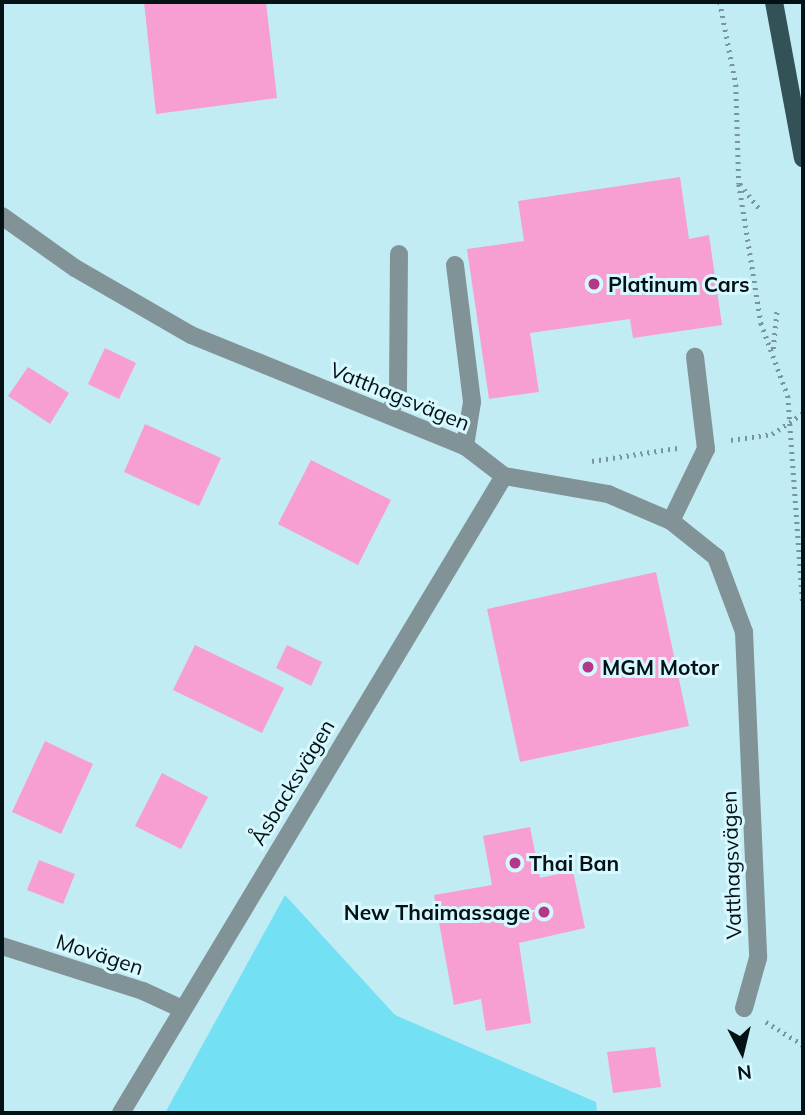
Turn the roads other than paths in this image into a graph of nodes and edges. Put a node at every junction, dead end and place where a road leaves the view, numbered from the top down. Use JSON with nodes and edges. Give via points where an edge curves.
{"nodes":[{"id":1,"x":774,"y":2,"type":"edge"},
{"id":2,"x":803,"y":158,"type":"edge"},
{"id":3,"x":2,"y":216,"type":"edge"},
{"id":4,"x":399,"y":254,"type":"dead end"},
{"id":5,"x":455,"y":265,"type":"dead end"},
{"id":6,"x":695,"y":357,"type":"dead end"},
{"id":7,"x":389,"y":415,"type":"junction"},
{"id":8,"x":465,"y":446,"type":"junction"},
{"id":9,"x":505,"y":475,"type":"junction"},
{"id":10,"x":671,"y":521,"type":"junction"},
{"id":11,"x":2,"y":946,"type":"edge"},
{"id":12,"x":181,"y":1009,"type":"junction"},
{"id":13,"x":744,"y":1009,"type":"road end"},
{"id":14,"x":121,"y":1113,"type":"edge"}],
"edges":[{"from":1,"to":2,"type":"main road"},
{"from":3,"to":7,"type":"street","name":"Vatthagsvägen","via":[[75,268],[191,335]]},
{"from":4,"to":7,"type":"street","via":[[398,393]]},
{"from":5,"to":8,"type":"street","via":[[472,402]]},
{"from":6,"to":10,"type":"street","via":[[706,443]]},
{"from":7,"to":8,"type":"street","name":"Vatthagsvägen"},
{"from":8,"to":9,"type":"street","name":"Vatthagsvägen"},
{"from":9,"to":10,"type":"street","name":"Vatthagsvägen","via":[[608,494]]},
{"from":9,"to":12,"type":"street","name":"Åsbacksvägen"},
{"from":10,"to":13,"type":"street","name":"Vatthagsvägen","via":[[716,557],[744,632],[758,958]]},
{"from":11,"to":12,"type":"street","name":"Movägen","via":[[143,991]]},
{"from":12,"to":14,"type":"street","name":"Åsbacksvägen"}]}
